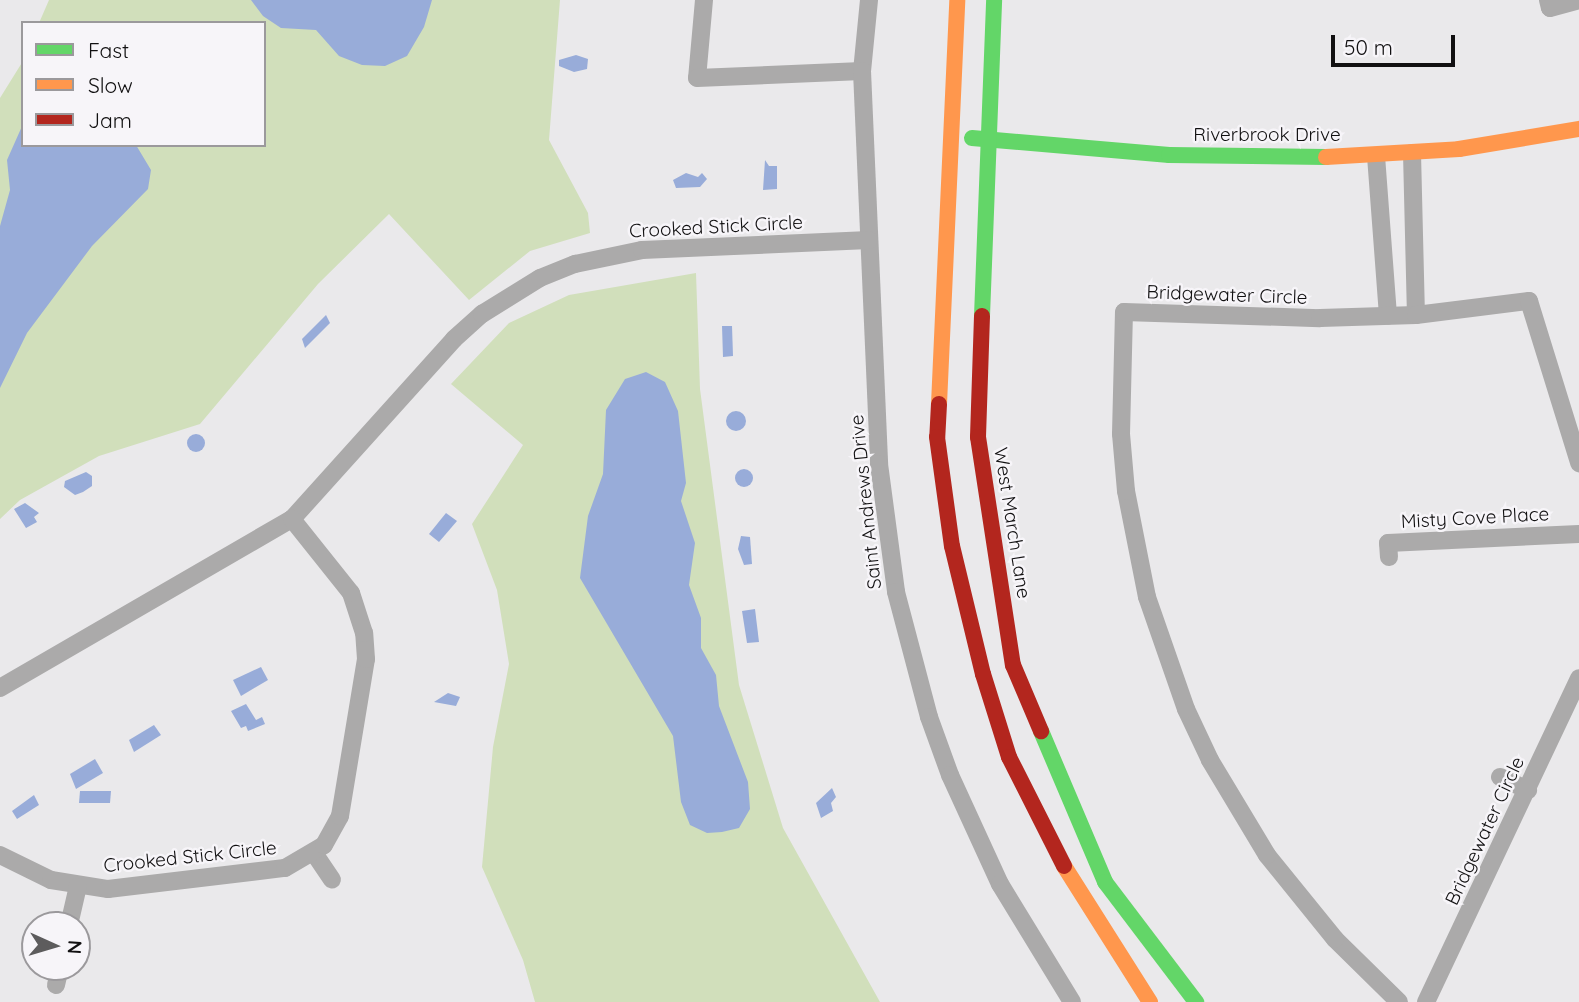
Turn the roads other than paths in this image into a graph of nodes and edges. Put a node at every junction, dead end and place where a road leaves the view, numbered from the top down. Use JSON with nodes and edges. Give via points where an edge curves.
{"nodes":[{"id":1,"x":704,"y":0,"type":"edge"},
{"id":2,"x":869,"y":0,"type":"edge"},
{"id":3,"x":957,"y":0,"type":"edge"},
{"id":4,"x":994,"y":0,"type":"edge"},
{"id":5,"x":1548,"y":0,"type":"edge"},
{"id":6,"x":1579,"y":0,"type":"edge"},
{"id":7,"x":862,"y":71,"type":"junction"},
{"id":8,"x":1579,"y":130,"type":"edge"},
{"id":9,"x":953,"y":137,"type":"junction"},
{"id":10,"x":988,"y":139,"type":"junction"},
{"id":11,"x":1412,"y":153,"type":"junction"},
{"id":12,"x":1376,"y":156,"type":"junction"},
{"id":13,"x":869,"y":240,"type":"junction"},
{"id":14,"x":1415,"y":251,"type":"junction"},
{"id":15,"x":1383,"y":255,"type":"junction"},
{"id":16,"x":1416,"y":315,"type":"junction"},
{"id":17,"x":1388,"y":316,"type":"junction"},
{"id":18,"x":1579,"y":463,"type":"edge"},
{"id":19,"x":292,"y":519,"type":"junction"},
{"id":20,"x":1579,"y":534,"type":"edge"},
{"id":21,"x":1389,"y":558,"type":"dead end"},
{"id":22,"x":1579,"y":678,"type":"edge"},
{"id":23,"x":0,"y":688,"type":"edge"},
{"id":24,"x":1500,"y":777,"type":"dead end"},
{"id":25,"x":1528,"y":790,"type":"junction"},
{"id":26,"x":314,"y":853,"type":"junction"},
{"id":27,"x":0,"y":855,"type":"edge"},
{"id":28,"x":332,"y":880,"type":"dead end"},
{"id":29,"x":78,"y":887,"type":"junction"},
{"id":30,"x":72,"y":911,"type":"edge"},
{"id":31,"x":1072,"y":1002,"type":"edge"},
{"id":32,"x":1150,"y":1002,"type":"edge"},
{"id":33,"x":1196,"y":1002,"type":"edge"},
{"id":34,"x":1399,"y":1002,"type":"edge"},
{"id":35,"x":1426,"y":1002,"type":"edge"}],
"edges":[{"from":1,"to":7,"type":"street","via":[[697,78]]},
{"from":2,"to":7,"type":"street","name":"Saint Andrews Drive"},
{"from":3,"to":9,"type":"main road"},
{"from":4,"to":10,"type":"main road","name":"West March Lane"},
{"from":5,"to":6,"type":"street","via":[[1550,8]]},
{"from":7,"to":13,"type":"street","name":"Saint Andrews Drive"},
{"from":8,"to":11,"type":"main road","name":"Riverbrook Drive"},
{"from":9,"to":10,"type":"main road","name":"Riverbrook Drive"},
{"from":9,"to":32,"type":"main road","via":[[937,437],[952,546],[1009,757],[1062,863]]},
{"from":10,"to":12,"type":"main road","name":"Riverbrook Drive","via":[[1221,158]]},
{"from":10,"to":33,"type":"main road","name":"West March Lane","via":[[978,437],[1013,665],[1105,882]]},
{"from":11,"to":12,"type":"main road","name":"Riverbrook Drive"},
{"from":11,"to":14,"type":"street"},
{"from":12,"to":15,"type":"street"},
{"from":13,"to":19,"type":"street","name":"Crooked Stick Circle","via":[[642,250],[575,264],[540,278],[482,314],[454,339]]},
{"from":13,"to":31,"type":"street","name":"Saint Andrews Drive","via":[[884,514],[912,659],[945,763],[976,836],[1030,937]]},
{"from":14,"to":15,"type":"street"},
{"from":14,"to":16,"type":"street"},
{"from":15,"to":17,"type":"street"},
{"from":16,"to":17,"type":"street","name":"Bridgewater Circle"},
{"from":16,"to":18,"type":"street","name":"Bridgewater Circle","via":[[1529,301]]},
{"from":17,"to":34,"type":"street","name":"Bridgewater Circle","via":[[1268,319],[1124,312],[1121,434],[1126,491],[1147,597],[1164,654],[1210,760],[1296,893]]},
{"from":19,"to":23,"type":"street","name":"Crooked Stick Circle"},
{"from":19,"to":26,"type":"street","name":"Crooked Stick Circle","via":[[351,593],[364,633],[366,659],[340,816]]},
{"from":20,"to":21,"type":"street","name":"Misty Cove Place","via":[[1388,542]]},
{"from":22,"to":25,"type":"street","name":"Bridgewater Circle"},
{"from":24,"to":25,"type":"street"},
{"from":25,"to":35,"type":"street","name":"Bridgewater Circle"},
{"from":26,"to":28,"type":"street"},
{"from":26,"to":29,"type":"street","name":"Crooked Stick Circle","via":[[285,868],[129,888]]},
{"from":27,"to":29,"type":"street","name":"Crooked Stick Circle","via":[[35,874]]},
{"from":29,"to":30,"type":"street"}]}
